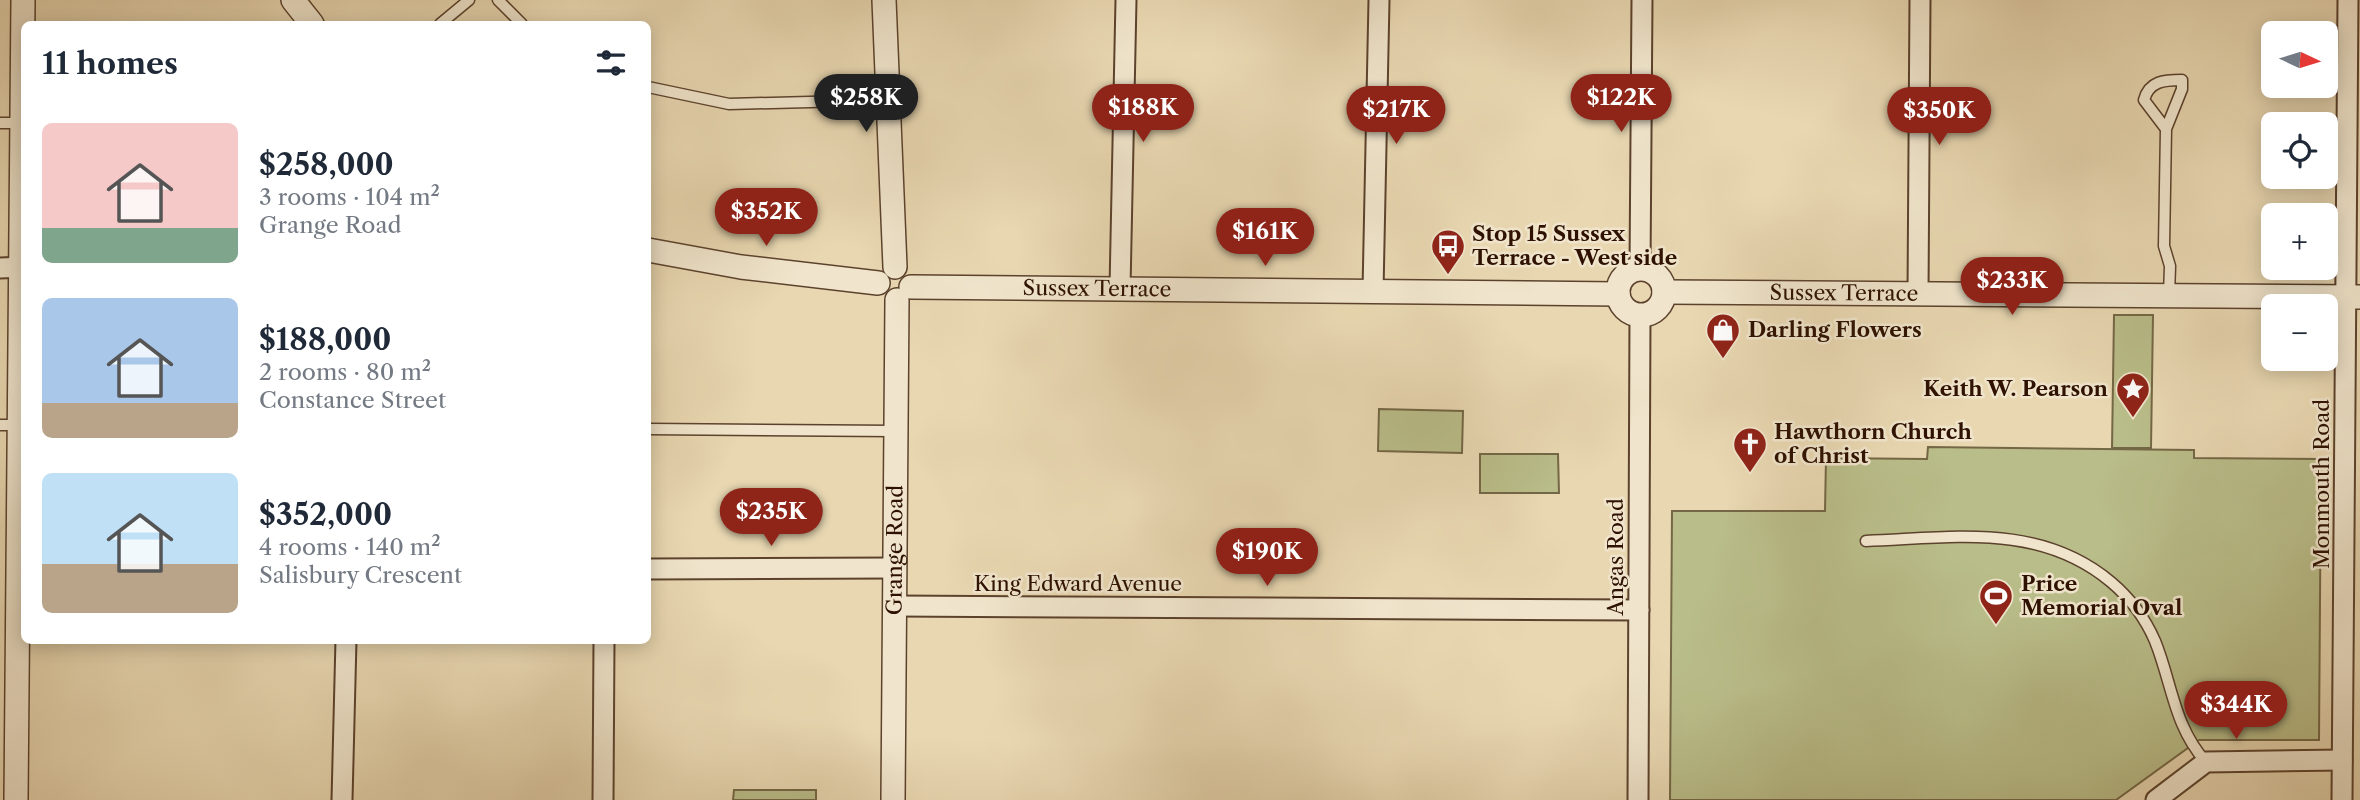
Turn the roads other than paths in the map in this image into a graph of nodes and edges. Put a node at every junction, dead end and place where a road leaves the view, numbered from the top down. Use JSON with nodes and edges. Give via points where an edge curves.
{"nodes":[{"id":1,"x":23,"y":0,"type":"edge"},
{"id":2,"x":293,"y":0,"type":"edge"},
{"id":3,"x":469,"y":0,"type":"edge"},
{"id":4,"x":498,"y":0,"type":"edge"},
{"id":5,"x":884,"y":0,"type":"edge"},
{"id":6,"x":1126,"y":0,"type":"edge"},
{"id":7,"x":1379,"y":0,"type":"edge"},
{"id":8,"x":1642,"y":0,"type":"edge"},
{"id":9,"x":1920,"y":0,"type":"edge"},
{"id":10,"x":2348,"y":0,"type":"edge"},
{"id":11,"x":22,"y":21,"type":"edge"},
{"id":12,"x":310,"y":21,"type":"edge"},
{"id":13,"x":444,"y":21,"type":"edge"},
{"id":14,"x":519,"y":21,"type":"edge"},
{"id":15,"x":21,"y":31,"type":"edge"},
{"id":16,"x":651,"y":88,"type":"edge"},
{"id":17,"x":886,"y":100,"type":"junction"},
{"id":18,"x":15,"y":123,"type":"edge"},
{"id":19,"x":2166,"y":129,"type":"junction"},
{"id":20,"x":651,"y":251,"type":"edge"},
{"id":21,"x":15,"y":267,"type":"edge"},
{"id":22,"x":895,"y":267,"type":"junction"},
{"id":23,"x":1640,"y":269,"type":"junction"},
{"id":24,"x":878,"y":283,"type":"junction"},
{"id":25,"x":1120,"y":288,"type":"junction"},
{"id":26,"x":1373,"y":291,"type":"junction"},
{"id":27,"x":1664,"y":292,"type":"junction"},
{"id":28,"x":904,"y":293,"type":"junction"},
{"id":29,"x":1618,"y":294,"type":"junction"},
{"id":30,"x":1918,"y":294,"type":"junction"},
{"id":31,"x":2169,"y":296,"type":"junction"},
{"id":32,"x":2353,"y":297,"type":"edge"},
{"id":33,"x":1640,"y":315,"type":"junction"},
{"id":34,"x":15,"y":425,"type":"edge"},
{"id":35,"x":651,"y":429,"type":"edge"},
{"id":36,"x":896,"y":431,"type":"junction"},
{"id":37,"x":1867,"y":541,"type":"dead end"},
{"id":38,"x":895,"y":568,"type":"junction"},
{"id":39,"x":651,"y":569,"type":"edge"},
{"id":40,"x":895,"y":606,"type":"junction"},
{"id":41,"x":1639,"y":610,"type":"junction"},
{"id":42,"x":346,"y":644,"type":"edge"},
{"id":43,"x":604,"y":644,"type":"edge"},
{"id":44,"x":8,"y":755,"type":"edge"},
{"id":45,"x":2342,"y":760,"type":"junction"},
{"id":46,"x":2206,"y":762,"type":"junction"},
{"id":47,"x":16,"y":800,"type":"edge"},
{"id":48,"x":342,"y":800,"type":"edge"},
{"id":49,"x":603,"y":800,"type":"edge"},
{"id":50,"x":893,"y":800,"type":"edge"},
{"id":51,"x":1638,"y":800,"type":"edge"},
{"id":52,"x":2156,"y":800,"type":"edge"},
{"id":53,"x":2342,"y":800,"type":"edge"}],
"edges":[{"from":1,"to":11,"type":"street"},
{"from":2,"to":12,"type":"street"},
{"from":3,"to":13,"type":"lane"},
{"from":4,"to":14,"type":"lane"},
{"from":5,"to":17,"type":"street"},
{"from":6,"to":25,"type":"street"},
{"from":7,"to":26,"type":"street"},
{"from":8,"to":23,"type":"street"},
{"from":9,"to":30,"type":"street"},
{"from":10,"to":32,"type":"street","name":"Monmouth Road"},
{"from":15,"to":18,"type":"street"},
{"from":16,"to":17,"type":"lane","via":[[729,104]]},
{"from":17,"to":22,"type":"street"},
{"from":18,"to":21,"type":"street"},
{"from":19,"to":19,"type":"lane","via":[[2182,89],[2182,80],[2162,80],[2146,92],[2144,100]]},
{"from":19,"to":31,"type":"lane","via":[[2164,246],[2170,266]]},
{"from":20,"to":24,"type":"street","via":[[741,267]]},
{"from":21,"to":34,"type":"street"},
{"from":22,"to":24,"type":"street","via":[[881,274]]},
{"from":22,"to":28,"type":"street","via":[[907,273]]},
{"from":23,"to":27,"type":"street","via":[[1660,278]]},
{"from":23,"to":29,"type":"street","via":[[1627,273]]},
{"from":24,"to":28,"type":"street","via":[[886,297]]},
{"from":25,"to":26,"type":"street","name":"Sussex Terrace"},
{"from":25,"to":28,"type":"street","name":"Sussex Terrace"},
{"from":26,"to":29,"type":"street","name":"Sussex Terrace"},
{"from":27,"to":30,"type":"street","name":"Sussex Terrace"},
{"from":27,"to":33,"type":"street","via":[[1655,310]]},
{"from":28,"to":36,"type":"street","name":"Grange Road"},
{"from":29,"to":33,"type":"street","via":[[1625,308]]},
{"from":30,"to":31,"type":"street","name":"Sussex Terrace"},
{"from":31,"to":32,"type":"street","name":"Sussex Terrace"},
{"from":32,"to":45,"type":"street","name":"Monmouth Road"},
{"from":33,"to":41,"type":"street","name":"Angas Road"},
{"from":34,"to":44,"type":"street"},
{"from":35,"to":36,"type":"lane"},
{"from":36,"to":38,"type":"street","name":"Grange Road"},
{"from":37,"to":46,"type":"lane","via":[[2013,538],[2054,548],[2093,567],[2122,591],[2145,620],[2182,728]]},
{"from":38,"to":39,"type":"street"},
{"from":38,"to":40,"type":"street","name":"Grange Road"},
{"from":40,"to":41,"type":"street","name":"King Edward Avenue"},
{"from":40,"to":50,"type":"street","name":"Grange Road"},
{"from":41,"to":51,"type":"street","name":"Angas Road"},
{"from":42,"to":48,"type":"street"},
{"from":43,"to":49,"type":"street"},
{"from":44,"to":47,"type":"street"},
{"from":45,"to":46,"type":"street"},
{"from":45,"to":53,"type":"street","name":"Monmouth Road"},
{"from":46,"to":52,"type":"street"}]}
